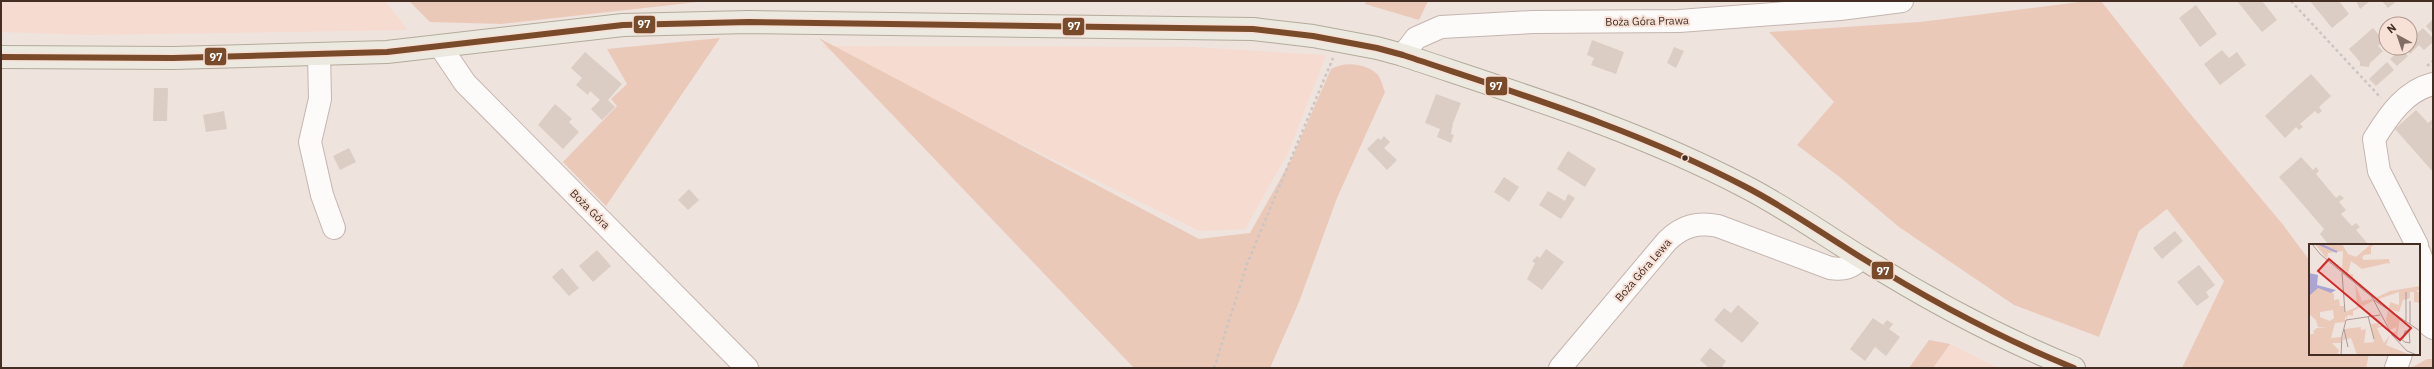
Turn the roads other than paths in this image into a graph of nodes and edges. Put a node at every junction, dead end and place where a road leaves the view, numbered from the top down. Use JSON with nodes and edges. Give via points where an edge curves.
{"nodes":[{"id":1,"x":1902,"y":1,"type":"edge"},
{"id":2,"x":440,"y":46,"type":"junction"},
{"id":3,"x":319,"y":54,"type":"junction"},
{"id":4,"x":1403,"y":55,"type":"junction"},
{"id":5,"x":1,"y":58,"type":"edge"},
{"id":6,"x":2433,"y":84,"type":"edge"},
{"id":7,"x":334,"y":228,"type":"dead end"},
{"id":8,"x":2416,"y":244,"type":"edge"},
{"id":9,"x":2420,"y":255,"type":"edge"},
{"id":10,"x":1861,"y":258,"type":"junction"},
{"id":11,"x":2433,"y":289,"type":"edge"},
{"id":12,"x":2433,"y":293,"type":"edge"},
{"id":13,"x":2426,"y":328,"type":"edge"},
{"id":14,"x":2401,"y":355,"type":"edge"},
{"id":15,"x":747,"y":368,"type":"edge"},
{"id":16,"x":1560,"y":368,"type":"edge"},
{"id":17,"x":2074,"y":368,"type":"edge"},
{"id":18,"x":2396,"y":368,"type":"edge"}],
"edges":[{"from":1,"to":4,"type":"street","name":"Boża Góra Prawa","via":[[1840,9],[1679,21],[1533,22],[1441,27],[1416,38]]},
{"from":2,"to":3,"type":"main road","via":[[387,52]]},
{"from":2,"to":4,"type":"main road","via":[[623,25],[741,22],[1253,29],[1302,34]]},
{"from":2,"to":15,"type":"street","name":"Boża Góra","via":[[465,83]]},
{"from":3,"to":5,"type":"main road","via":[[173,58]]},
{"from":3,"to":7,"type":"street","via":[[320,98],[310,142],[322,195]]},
{"from":4,"to":10,"type":"main road","via":[[1574,112],[1686,156],[1746,187]]},
{"from":6,"to":8,"type":"street","via":[[2419,87],[2391,112],[2374,139],[2379,171]]},
{"from":9,"to":11,"type":"street"},
{"from":10,"to":16,"type":"street","name":"Boża Góra Lewa","via":[[1842,270],[1830,268],[1718,226],[1706,223],[1691,225],[1676,232],[1667,241]]},
{"from":10,"to":17,"type":"main road","via":[[2014,343]]},
{"from":12,"to":13,"type":"street","via":[[2424,303],[2422,311]]},
{"from":14,"to":18,"type":"street"}]}
